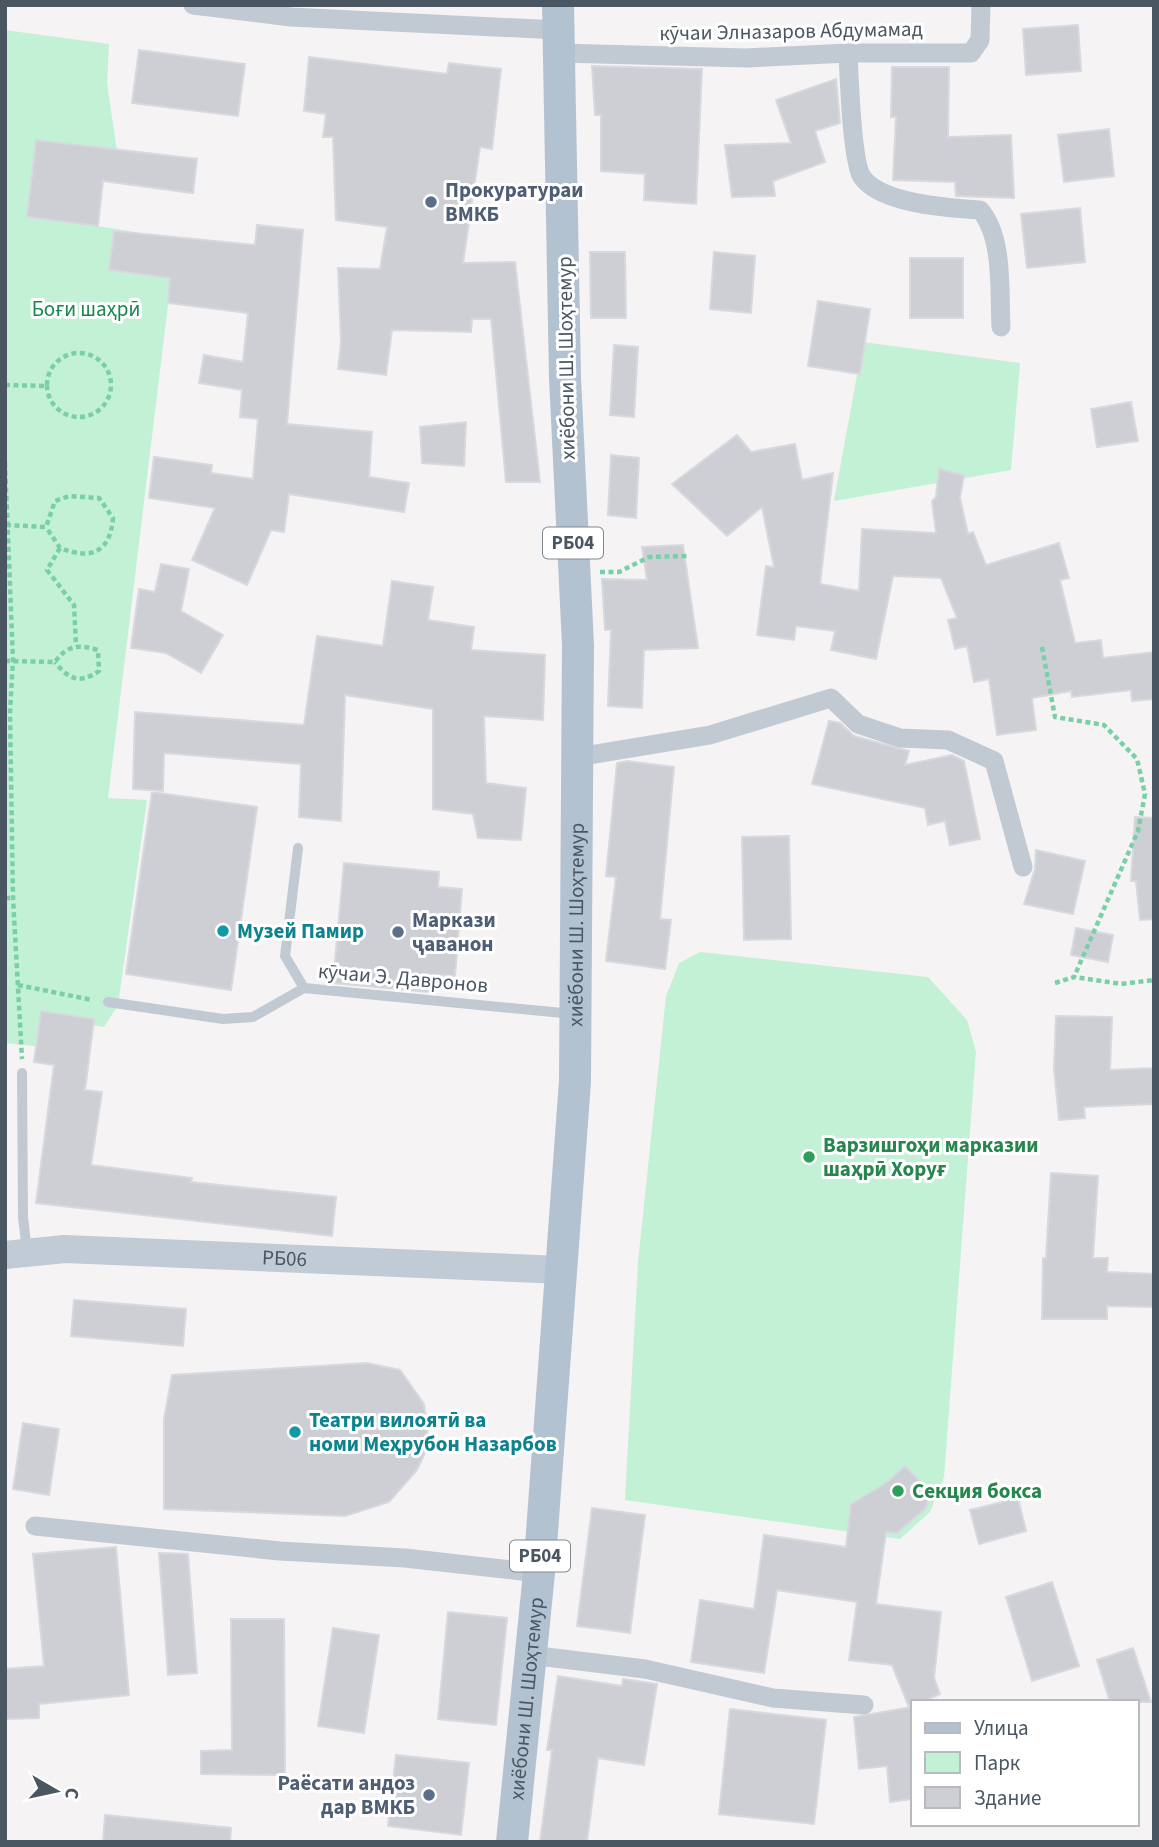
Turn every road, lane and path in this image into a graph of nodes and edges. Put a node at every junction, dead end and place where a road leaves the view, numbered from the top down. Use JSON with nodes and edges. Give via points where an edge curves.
{"nodes":[{"id":1,"x":193,"y":5,"type":"edge"},
{"id":2,"x":981,"y":5,"type":"edge"},
{"id":3,"x":559,"y":29,"type":"edge"},
{"id":4,"x":848,"y":52,"type":"junction"},
{"id":5,"x":1001,"y":327,"type":"dead end"},
{"id":6,"x":5,"y":385,"type":"edge"},
{"id":7,"x":46,"y":386,"type":"junction"},
{"id":8,"x":5,"y":462,"type":"edge"},
{"id":9,"x":7,"y":525,"type":"edge"},
{"id":10,"x":46,"y":527,"type":"junction"},
{"id":11,"x":60,"y":548,"type":"junction"},
{"id":12,"x":690,"y":556,"type":"dead end"},
{"id":13,"x":575,"y":574,"type":"junction"},
{"id":14,"x":75,"y":646,"type":"junction"},
{"id":15,"x":1041,"y":647,"type":"dead end"},
{"id":16,"x":13,"y":660,"type":"junction"},
{"id":17,"x":5,"y":661,"type":"edge"},
{"id":18,"x":55,"y":662,"type":"junction"},
{"id":19,"x":577,"y":757,"type":"junction"},
{"id":20,"x":298,"y":848,"type":"dead end"},
{"id":21,"x":1023,"y":867,"type":"dead end"},
{"id":22,"x":5,"y":898,"type":"edge"},
{"id":23,"x":13,"y":898,"type":"junction"},
{"id":24,"x":1074,"y":977,"type":"junction"},
{"id":25,"x":1154,"y":981,"type":"edge"},
{"id":26,"x":1055,"y":983,"type":"dead end"},
{"id":27,"x":18,"y":985,"type":"junction"},
{"id":28,"x":304,"y":988,"type":"junction"},
{"id":29,"x":108,"y":1002,"type":"joint"},
{"id":30,"x":577,"y":1014,"type":"junction"},
{"id":31,"x":22,"y":1073,"type":"joint"},
{"id":32,"x":16,"y":1253,"type":"edge"},
{"id":33,"x":562,"y":1270,"type":"junction"},
{"id":34,"x":35,"y":1526,"type":"dead end"},
{"id":35,"x":539,"y":1573,"type":"junction"},
{"id":36,"x":530,"y":1655,"type":"junction"},
{"id":37,"x":864,"y":1705,"type":"dead end"},
{"id":38,"x":512,"y":1842,"type":"edge"}],
"edges":[{"from":1,"to":3,"type":"street","name":"кӯчаи Элназаров Абдумамад","via":[[291,17]]},
{"from":2,"to":4,"type":"street","name":"кӯчаи Элназаров Абдумамад","via":[[980,40],[971,53]]},
{"from":3,"to":4,"type":"street","name":"кӯчаи Элназаров Абдумамад","via":[[747,58]]},
{"from":3,"to":13,"type":"main road","name":"хиёбони Ш. Шоҳтемур","number":"РБ04","via":[[565,378]]},
{"from":4,"to":5,"type":"street","via":[[860,175],[875,191],[939,207],[980,210],[990,221]]},
{"from":6,"to":7,"type":"path"},
{"from":7,"to":7,"type":"path","via":[[57,360],[89,356],[106,365],[112,389],[100,411],[76,415],[59,410]]},
{"from":8,"to":9,"type":"path"},
{"from":9,"to":10,"type":"path"},
{"from":9,"to":16,"type":"path"},
{"from":10,"to":11,"type":"path"},
{"from":10,"to":11,"type":"path","via":[[55,501],[69,496],[99,498],[108,507],[112,529],[100,551],[73,553]]},
{"from":11,"to":14,"type":"path","via":[[47,570],[74,605]]},
{"from":12,"to":13,"type":"path","via":[[649,557],[619,572]]},
{"from":13,"to":19,"type":"main road","name":"хиёбони Ш. Шоҳтемур","number":"РБ04"},
{"from":14,"to":18,"type":"path","via":[[63,651]]},
{"from":14,"to":18,"type":"path","via":[[98,650],[99,671],[76,681]]},
{"from":15,"to":24,"type":"path","via":[[1055,717],[1104,725],[1137,759],[1145,794],[1138,831]]},
{"from":16,"to":17,"type":"path"},
{"from":16,"to":18,"type":"path"},
{"from":16,"to":23,"type":"path"},
{"from":19,"to":21,"type":"street","via":[[710,735],[831,698],[859,724],[900,738],[948,740],[994,761]]},
{"from":19,"to":30,"type":"main road","name":"хиёбони Ш. Шоҳтемур","number":"РБ04"},
{"from":20,"to":28,"type":"lane","via":[[285,956]]},
{"from":22,"to":23,"type":"path"},
{"from":23,"to":27,"type":"path"},
{"from":24,"to":25,"type":"path","via":[[1121,984]]},
{"from":24,"to":26,"type":"path"},
{"from":27,"to":29,"type":"path"},
{"from":27,"to":31,"type":"path"},
{"from":28,"to":29,"type":"lane","name":"кӯчаи Э. Давронов","via":[[253,1017],[223,1018]]},
{"from":28,"to":30,"type":"lane","name":"кӯчаи Э. Давронов"},
{"from":30,"to":33,"type":"main road","name":"хиёбони Ш. Шоҳтемур","number":"РБ04","via":[[573,1143]]},
{"from":31,"to":32,"type":"lane","via":[[23,1217]]},
{"from":32,"to":33,"type":"main road","name":"РБ06","number":"РБ06","via":[[65,1249]]},
{"from":33,"to":35,"type":"main road","name":"хиёбони Ш. Шоҳтемур","number":"РБ04"},
{"from":34,"to":35,"type":"street"},
{"from":35,"to":36,"type":"main road","name":"хиёбони Ш. Шоҳтемур","number":"РБ04"},
{"from":36,"to":37,"type":"street","via":[[645,1669],[773,1698]]},
{"from":36,"to":38,"type":"main road","name":"хиёбони Ш. Шоҳтемур","number":"РБ04"}]}
